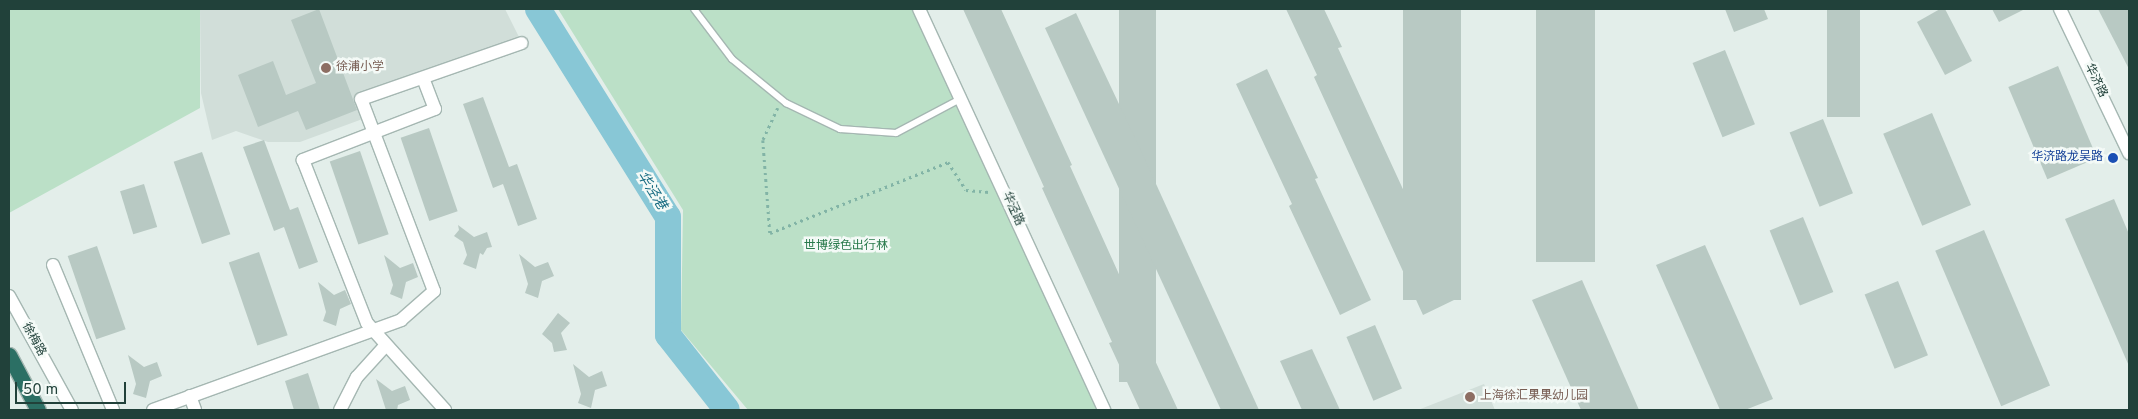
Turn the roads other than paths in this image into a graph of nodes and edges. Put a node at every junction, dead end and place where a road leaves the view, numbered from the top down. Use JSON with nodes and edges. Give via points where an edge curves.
{"nodes":[{"id":1,"x":694,"y":9,"type":"edge"},
{"id":2,"x":919,"y":9,"type":"edge"},
{"id":3,"x":2060,"y":9,"type":"edge"},
{"id":4,"x":522,"y":43,"type":"dead end"},
{"id":5,"x":423,"y":78,"type":"junction"},
{"id":6,"x":962,"y":98,"type":"junction"},
{"id":7,"x":375,"y":132,"type":"junction"},
{"id":8,"x":2129,"y":153,"type":"edge"},
{"id":9,"x":53,"y":265,"type":"dead end"},
{"id":10,"x":9,"y":296,"type":"edge"},
{"id":11,"x":373,"y":330,"type":"junction"},
{"id":12,"x":386,"y":345,"type":"junction"},
{"id":13,"x":9,"y":355,"type":"edge"},
{"id":14,"x":190,"y":396,"type":"junction"},
{"id":15,"x":38,"y":410,"type":"edge"},
{"id":16,"x":72,"y":410,"type":"edge"},
{"id":17,"x":114,"y":410,"type":"edge"},
{"id":18,"x":153,"y":410,"type":"edge"},
{"id":19,"x":195,"y":410,"type":"edge"},
{"id":20,"x":340,"y":410,"type":"edge"},
{"id":21,"x":445,"y":410,"type":"edge"},
{"id":22,"x":1104,"y":410,"type":"edge"}],
"edges":[{"from":1,"to":6,"type":"lane","via":[[732,59],[782,100],[840,129],[896,133]]},
{"from":2,"to":6,"type":"street","name":"华泾路"},
{"from":3,"to":8,"type":"street","name":"华济路"},
{"from":4,"to":5,"type":"street"},
{"from":5,"to":7,"type":"street","via":[[436,109]]},
{"from":5,"to":7,"type":"street","via":[[361,99]]},
{"from":6,"to":22,"type":"street","name":"华泾路"},
{"from":7,"to":11,"type":"street","via":[[434,291],[401,320]]},
{"from":7,"to":11,"type":"street","via":[[303,160],[367,323]]},
{"from":9,"to":17,"type":"street"},
{"from":10,"to":16,"type":"street","name":"徐梅路"},
{"from":11,"to":12,"type":"street"},
{"from":11,"to":14,"type":"street"},
{"from":12,"to":20,"type":"street","via":[[357,377]]},
{"from":12,"to":21,"type":"street"},
{"from":13,"to":15,"type":"highway"},
{"from":14,"to":18,"type":"street"},
{"from":14,"to":19,"type":"street"}]}
